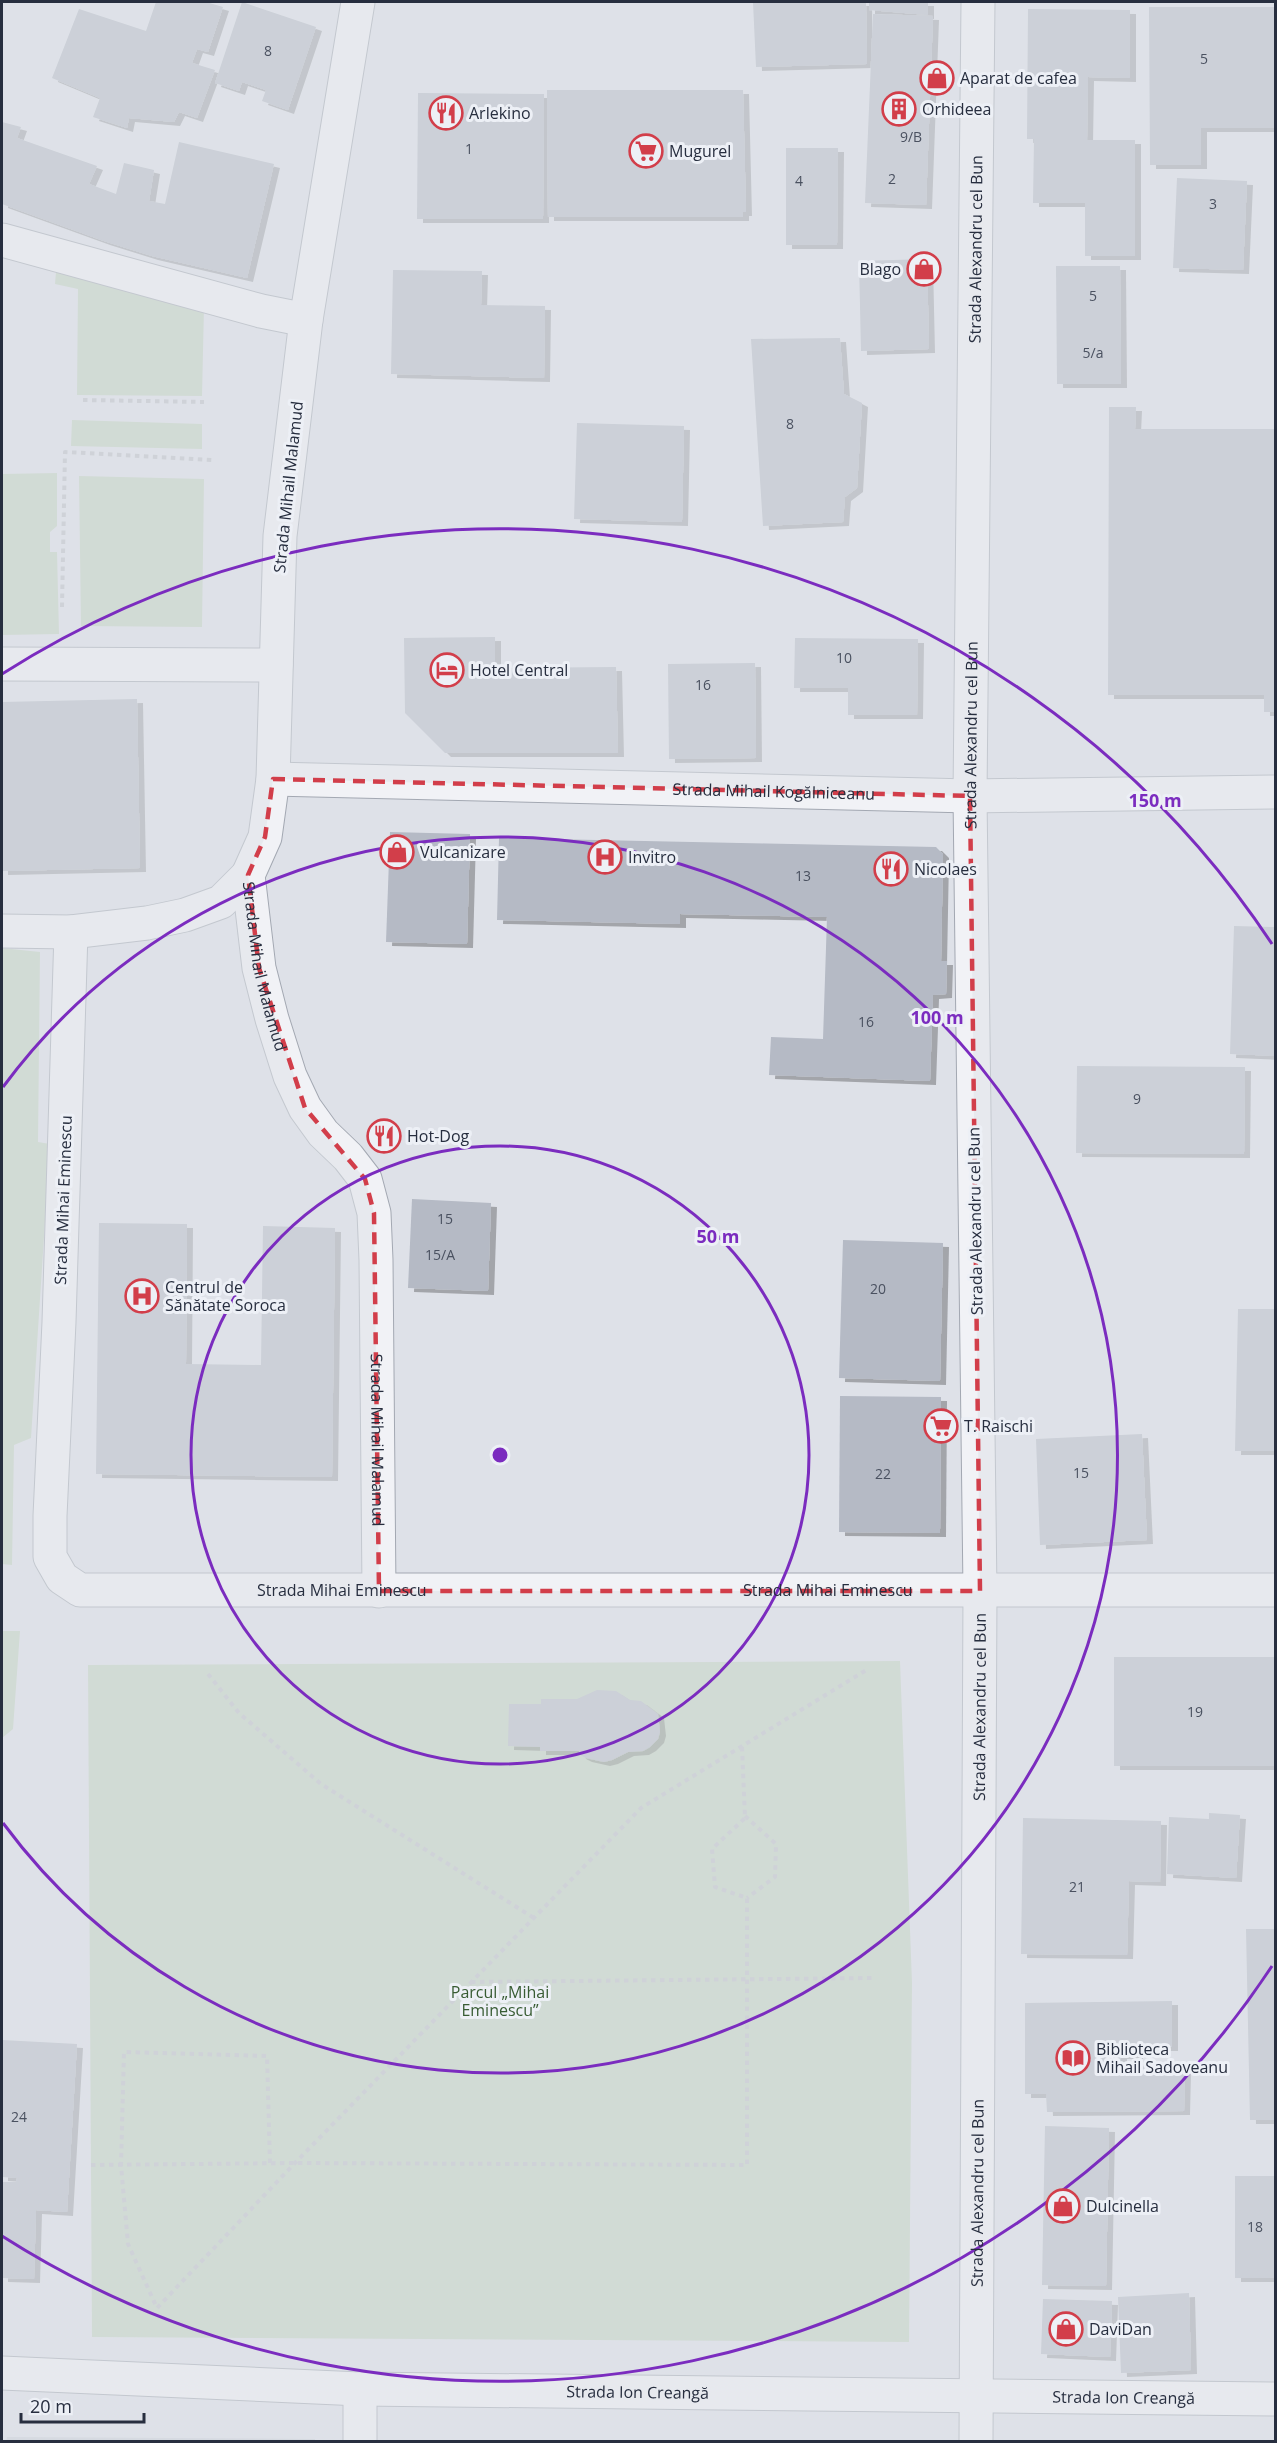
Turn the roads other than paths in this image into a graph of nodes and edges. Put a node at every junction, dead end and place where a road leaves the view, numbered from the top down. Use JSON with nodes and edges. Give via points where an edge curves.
{"nodes":[{"id":1,"x":358,"y":2,"type":"edge"},
{"id":2,"x":978,"y":2,"type":"edge"},
{"id":3,"x":2,"y":240,"type":"edge"},
{"id":4,"x":306,"y":320,"type":"junction"},
{"id":5,"x":2,"y":664,"type":"edge"},
{"id":6,"x":276,"y":665,"type":"junction"},
{"id":7,"x":273,"y":779,"type":"junction"},
{"id":8,"x":1275,"y":792,"type":"edge"},
{"id":9,"x":970,"y":796,"type":"junction"},
{"id":10,"x":248,"y":875,"type":"junction"},
{"id":11,"x":2,"y":931,"type":"edge"},
{"id":12,"x":71,"y":932,"type":"junction"},
{"id":13,"x":1275,"y":1590,"type":"edge"},
{"id":14,"x":379,"y":1591,"type":"junction"},
{"id":15,"x":980,"y":1591,"type":"junction"},
{"id":16,"x":2,"y":2373,"type":"edge"},
{"id":17,"x":360,"y":2389,"type":"junction"},
{"id":18,"x":976,"y":2396,"type":"junction"},
{"id":19,"x":1275,"y":2399,"type":"edge"},
{"id":20,"x":360,"y":2442,"type":"edge"},
{"id":21,"x":976,"y":2442,"type":"edge"}],
"edges":[{"from":1,"to":4,"type":"street","name":"Strada Mihail Malamud"},
{"from":2,"to":9,"type":"street","name":"Strada Alexandru cel Bun"},
{"from":3,"to":4,"type":"street"},
{"from":4,"to":6,"type":"street","name":"Strada Mihail Malamud","via":[[280,536]]},
{"from":5,"to":6,"type":"street"},
{"from":6,"to":7,"type":"street","name":"Strada Mihail Malamud"},
{"from":7,"to":9,"type":"street","name":"Strada Mihail Kogălniceanu"},
{"from":7,"to":10,"type":"street","name":"Strada Mihail Malamud","via":[[265,837]]},
{"from":8,"to":9,"type":"street","name":"Strada Mihail Kogălniceanu"},
{"from":9,"to":15,"type":"street","name":"Strada Alexandru cel Bun"},
{"from":10,"to":12,"type":"street","via":[[221,902],[185,915]]},
{"from":10,"to":14,"type":"street","name":"Strada Mihail Malamud","via":[[259,968],[290,1076],[304,1108],[365,1179],[374,1213]]},
{"from":11,"to":12,"type":"street"},
{"from":12,"to":14,"type":"street","name":"Strada Mihai Eminescu","via":[[50,1557],[62,1578],[80,1590]]},
{"from":13,"to":15,"type":"street","name":"Strada Mihai Eminescu"},
{"from":14,"to":15,"type":"street","name":"Strada Mihai Eminescu"},
{"from":15,"to":18,"type":"street","name":"Strada Alexandru cel Bun"},
{"from":16,"to":17,"type":"street","name":"Strada Ion Creangă"},
{"from":17,"to":18,"type":"street","name":"Strada Ion Creangă"},
{"from":17,"to":20,"type":"street"},
{"from":18,"to":19,"type":"street","name":"Strada Ion Creangă"},
{"from":18,"to":21,"type":"street","name":"Strada Alexandru cel Bun"}]}
